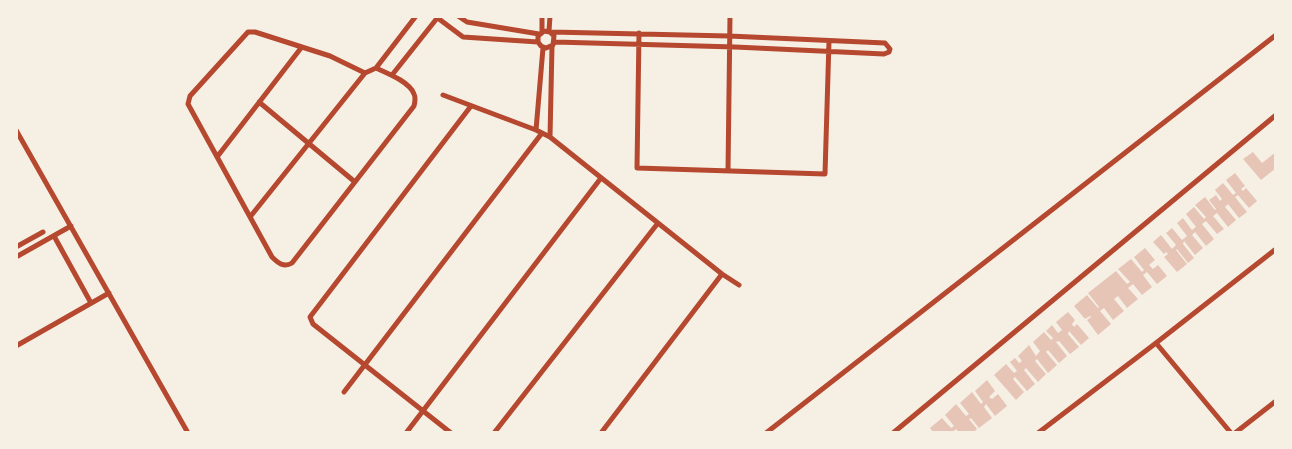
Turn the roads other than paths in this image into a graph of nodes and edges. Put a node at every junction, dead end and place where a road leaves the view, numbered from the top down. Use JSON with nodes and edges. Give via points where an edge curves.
{"nodes":[{"id":1,"x":416,"y":16,"type":"edge"},
{"id":2,"x":458,"y":16,"type":"edge"},
{"id":3,"x":542,"y":16,"type":"edge"},
{"id":4,"x":550,"y":16,"type":"edge"},
{"id":5,"x":730,"y":16,"type":"edge"},
{"id":6,"x":436,"y":17,"type":"edge"},
{"id":7,"x":550,"y":32,"type":"junction"},
{"id":8,"x":541,"y":33,"type":"junction"},
{"id":9,"x":639,"y":33,"type":"junction"},
{"id":10,"x":1276,"y":35,"type":"edge"},
{"id":11,"x":729,"y":36,"type":"junction"},
{"id":12,"x":829,"y":41,"type":"junction"},
{"id":13,"x":538,"y":42,"type":"junction"},
{"id":14,"x":553,"y":44,"type":"junction"},
{"id":15,"x":639,"y":45,"type":"junction"},
{"id":16,"x":729,"y":47,"type":"junction"},
{"id":17,"x":301,"y":48,"type":"junction"},
{"id":18,"x":543,"y":48,"type":"junction"},
{"id":19,"x":828,"y":52,"type":"junction"},
{"id":20,"x":376,"y":68,"type":"junction"},
{"id":21,"x":364,"y":73,"type":"junction"},
{"id":22,"x":392,"y":76,"type":"junction"},
{"id":23,"x":443,"y":96,"type":"dead end"},
{"id":24,"x":259,"y":102,"type":"junction"},
{"id":25,"x":471,"y":106,"type":"junction"},
{"id":26,"x":1276,"y":115,"type":"edge"},
{"id":27,"x":16,"y":130,"type":"edge"},
{"id":28,"x":536,"y":130,"type":"junction"},
{"id":29,"x":542,"y":133,"type":"junction"},
{"id":30,"x":550,"y":137,"type":"junction"},
{"id":31,"x":308,"y":143,"type":"junction"},
{"id":32,"x":217,"y":157,"type":"junction"},
{"id":33,"x":728,"y":171,"type":"junction"},
{"id":34,"x":601,"y":178,"type":"junction"},
{"id":35,"x":356,"y":182,"type":"junction"},
{"id":36,"x":250,"y":217,"type":"junction"},
{"id":37,"x":658,"y":223,"type":"junction"},
{"id":38,"x":71,"y":226,"type":"junction"},
{"id":39,"x":43,"y":232,"type":"dead end"},
{"id":40,"x":54,"y":236,"type":"junction"},
{"id":41,"x":16,"y":247,"type":"edge"},
{"id":42,"x":1276,"y":249,"type":"edge"},
{"id":43,"x":16,"y":257,"type":"edge"},
{"id":44,"x":722,"y":274,"type":"junction"},
{"id":45,"x":739,"y":285,"type":"dead end"},
{"id":46,"x":109,"y":293,"type":"junction"},
{"id":47,"x":92,"y":303,"type":"junction"},
{"id":48,"x":1156,"y":343,"type":"junction"},
{"id":49,"x":16,"y":346,"type":"edge"},
{"id":50,"x":365,"y":365,"type":"junction"},
{"id":51,"x":344,"y":392,"type":"dead end"},
{"id":52,"x":1276,"y":401,"type":"edge"},
{"id":53,"x":423,"y":410,"type":"junction"},
{"id":54,"x":188,"y":433,"type":"edge"},
{"id":55,"x":406,"y":433,"type":"edge"},
{"id":56,"x":451,"y":433,"type":"edge"},
{"id":57,"x":494,"y":433,"type":"edge"},
{"id":58,"x":601,"y":433,"type":"edge"},
{"id":59,"x":766,"y":433,"type":"edge"},
{"id":60,"x":893,"y":433,"type":"edge"},
{"id":61,"x":1038,"y":433,"type":"edge"},
{"id":62,"x":1231,"y":433,"type":"edge"},
{"id":63,"x":1235,"y":433,"type":"edge"}],
"edges":[{"from":1,"to":20,"type":"street"},
{"from":2,"to":8,"type":"street","via":[[467,22]]},
{"from":3,"to":8,"type":"street"},
{"from":4,"to":7,"type":"street"},
{"from":5,"to":11,"type":"street"},
{"from":6,"to":13,"type":"street","via":[[463,37]]},
{"from":6,"to":22,"type":"street"},
{"from":7,"to":8,"type":"street"},
{"from":7,"to":9,"type":"street"},
{"from":7,"to":14,"type":"street","via":[[554,36]]},
{"from":8,"to":13,"type":"street"},
{"from":9,"to":11,"type":"street"},
{"from":9,"to":15,"type":"street"},
{"from":10,"to":59,"type":"street"},
{"from":11,"to":12,"type":"street"},
{"from":11,"to":16,"type":"street"},
{"from":12,"to":19,"type":"street"},
{"from":12,"to":19,"type":"street","via":[[885,43],[890,48],[884,54]]},
{"from":13,"to":18,"type":"street"},
{"from":14,"to":15,"type":"street"},
{"from":14,"to":18,"type":"street"},
{"from":14,"to":30,"type":"street"},
{"from":15,"to":16,"type":"street"},
{"from":15,"to":33,"type":"street","via":[[636,168]]},
{"from":16,"to":19,"type":"street"},
{"from":16,"to":33,"type":"street"},
{"from":17,"to":21,"type":"street","via":[[330,56]]},
{"from":17,"to":24,"type":"street"},
{"from":17,"to":32,"type":"street","via":[[248,32],[190,96],[188,104]]},
{"from":18,"to":28,"type":"street"},
{"from":19,"to":33,"type":"street","via":[[825,174]]},
{"from":20,"to":21,"type":"street"},
{"from":20,"to":22,"type":"street"},
{"from":21,"to":31,"type":"street"},
{"from":22,"to":35,"type":"street","via":[[410,87],[416,98],[414,106]]},
{"from":23,"to":25,"type":"street"},
{"from":24,"to":31,"type":"street"},
{"from":24,"to":32,"type":"street"},
{"from":25,"to":28,"type":"street"},
{"from":25,"to":50,"type":"street","via":[[310,317],[313,324]]},
{"from":26,"to":60,"type":"street"},
{"from":27,"to":38,"type":"street"},
{"from":28,"to":29,"type":"street"},
{"from":29,"to":30,"type":"street"},
{"from":29,"to":50,"type":"street"},
{"from":30,"to":34,"type":"street"},
{"from":31,"to":35,"type":"street"},
{"from":31,"to":36,"type":"street"},
{"from":32,"to":36,"type":"street"},
{"from":34,"to":37,"type":"street"},
{"from":34,"to":53,"type":"street"},
{"from":35,"to":36,"type":"street","via":[[288,266],[272,257]]},
{"from":37,"to":44,"type":"street"},
{"from":37,"to":57,"type":"street"},
{"from":38,"to":40,"type":"street"},
{"from":38,"to":46,"type":"street"},
{"from":39,"to":41,"type":"street"},
{"from":40,"to":43,"type":"street"},
{"from":40,"to":47,"type":"street"},
{"from":42,"to":48,"type":"street"},
{"from":44,"to":45,"type":"street"},
{"from":44,"to":58,"type":"street"},
{"from":46,"to":47,"type":"street"},
{"from":46,"to":54,"type":"street"},
{"from":47,"to":49,"type":"street"},
{"from":48,"to":61,"type":"street"},
{"from":48,"to":62,"type":"street"},
{"from":50,"to":51,"type":"street"},
{"from":50,"to":53,"type":"street"},
{"from":52,"to":63,"type":"street"},
{"from":53,"to":55,"type":"street"},
{"from":53,"to":56,"type":"street"}]}
